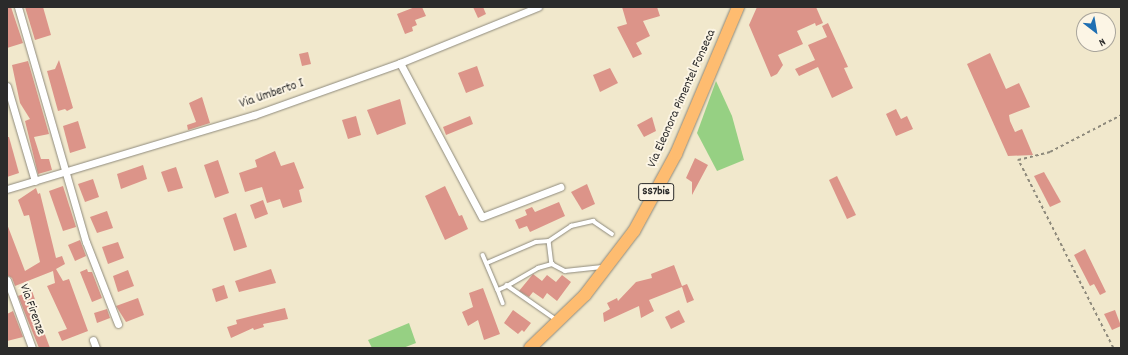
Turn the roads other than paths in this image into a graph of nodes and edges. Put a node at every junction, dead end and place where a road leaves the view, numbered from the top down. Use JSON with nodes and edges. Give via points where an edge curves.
{"nodes":[{"id":1,"x":18,"y":7,"type":"edge"},
{"id":2,"x":538,"y":7,"type":"edge"},
{"id":3,"x":738,"y":7,"type":"edge"},
{"id":4,"x":400,"y":63,"type":"junction"},
{"id":5,"x":7,"y":86,"type":"edge"},
{"id":6,"x":67,"y":171,"type":"junction"},
{"id":7,"x":35,"y":181,"type":"junction"},
{"id":8,"x":560,"y":187,"type":"dead end"},
{"id":9,"x":7,"y":189,"type":"edge"},
{"id":10,"x":612,"y":234,"type":"dead end"},
{"id":11,"x":549,"y":241,"type":"junction"},
{"id":12,"x":483,"y":255,"type":"dead end"},
{"id":13,"x":487,"y":263,"type":"junction"},
{"id":14,"x":552,"y":264,"type":"junction"},
{"id":15,"x":607,"y":268,"type":"junction"},
{"id":16,"x":7,"y":280,"type":"edge"},
{"id":17,"x":507,"y":286,"type":"junction"},
{"id":18,"x":498,"y":290,"type":"junction"},
{"id":19,"x":503,"y":303,"type":"dead end"},
{"id":20,"x":559,"y":322,"type":"junction"},
{"id":21,"x":118,"y":324,"type":"dead end"},
{"id":22,"x":93,"y":340,"type":"dead end"},
{"id":23,"x":32,"y":348,"type":"edge"},
{"id":24,"x":96,"y":348,"type":"edge"},
{"id":25,"x":530,"y":348,"type":"edge"}],
"edges":[{"from":1,"to":6,"type":"street"},
{"from":2,"to":4,"type":"street","name":"Via Umberto I"},
{"from":3,"to":15,"type":"main road","name":"Via Eleonora Pimentel Fonseca","number":"SS7bis","via":[[676,154],[634,231]]},
{"from":4,"to":6,"type":"street","name":"Via Umberto I","via":[[254,115]]},
{"from":4,"to":8,"type":"street","via":[[482,217]]},
{"from":5,"to":7,"type":"street"},
{"from":6,"to":7,"type":"street","name":"Via Umberto I"},
{"from":6,"to":21,"type":"street","via":[[86,242]]},
{"from":7,"to":9,"type":"street","name":"Via Umberto I"},
{"from":10,"to":11,"type":"lane","via":[[593,221],[572,226]]},
{"from":11,"to":13,"type":"lane","via":[[536,242]]},
{"from":11,"to":14,"type":"lane"},
{"from":12,"to":13,"type":"lane"},
{"from":13,"to":18,"type":"lane"},
{"from":14,"to":15,"type":"lane","via":[[565,271],[591,266]]},
{"from":14,"to":17,"type":"lane","via":[[538,268]]},
{"from":15,"to":20,"type":"main road","name":"Via Eleonora Pimentel Fonseca","number":"SS7bis"},
{"from":16,"to":23,"type":"street","name":"Via Firenze"},
{"from":17,"to":18,"type":"lane"},
{"from":17,"to":20,"type":"lane"},
{"from":18,"to":19,"type":"lane"},
{"from":20,"to":25,"type":"main road","name":"Via Eleonora Pimentel Fonseca","number":"SS7bis"},
{"from":22,"to":24,"type":"street"}]}
